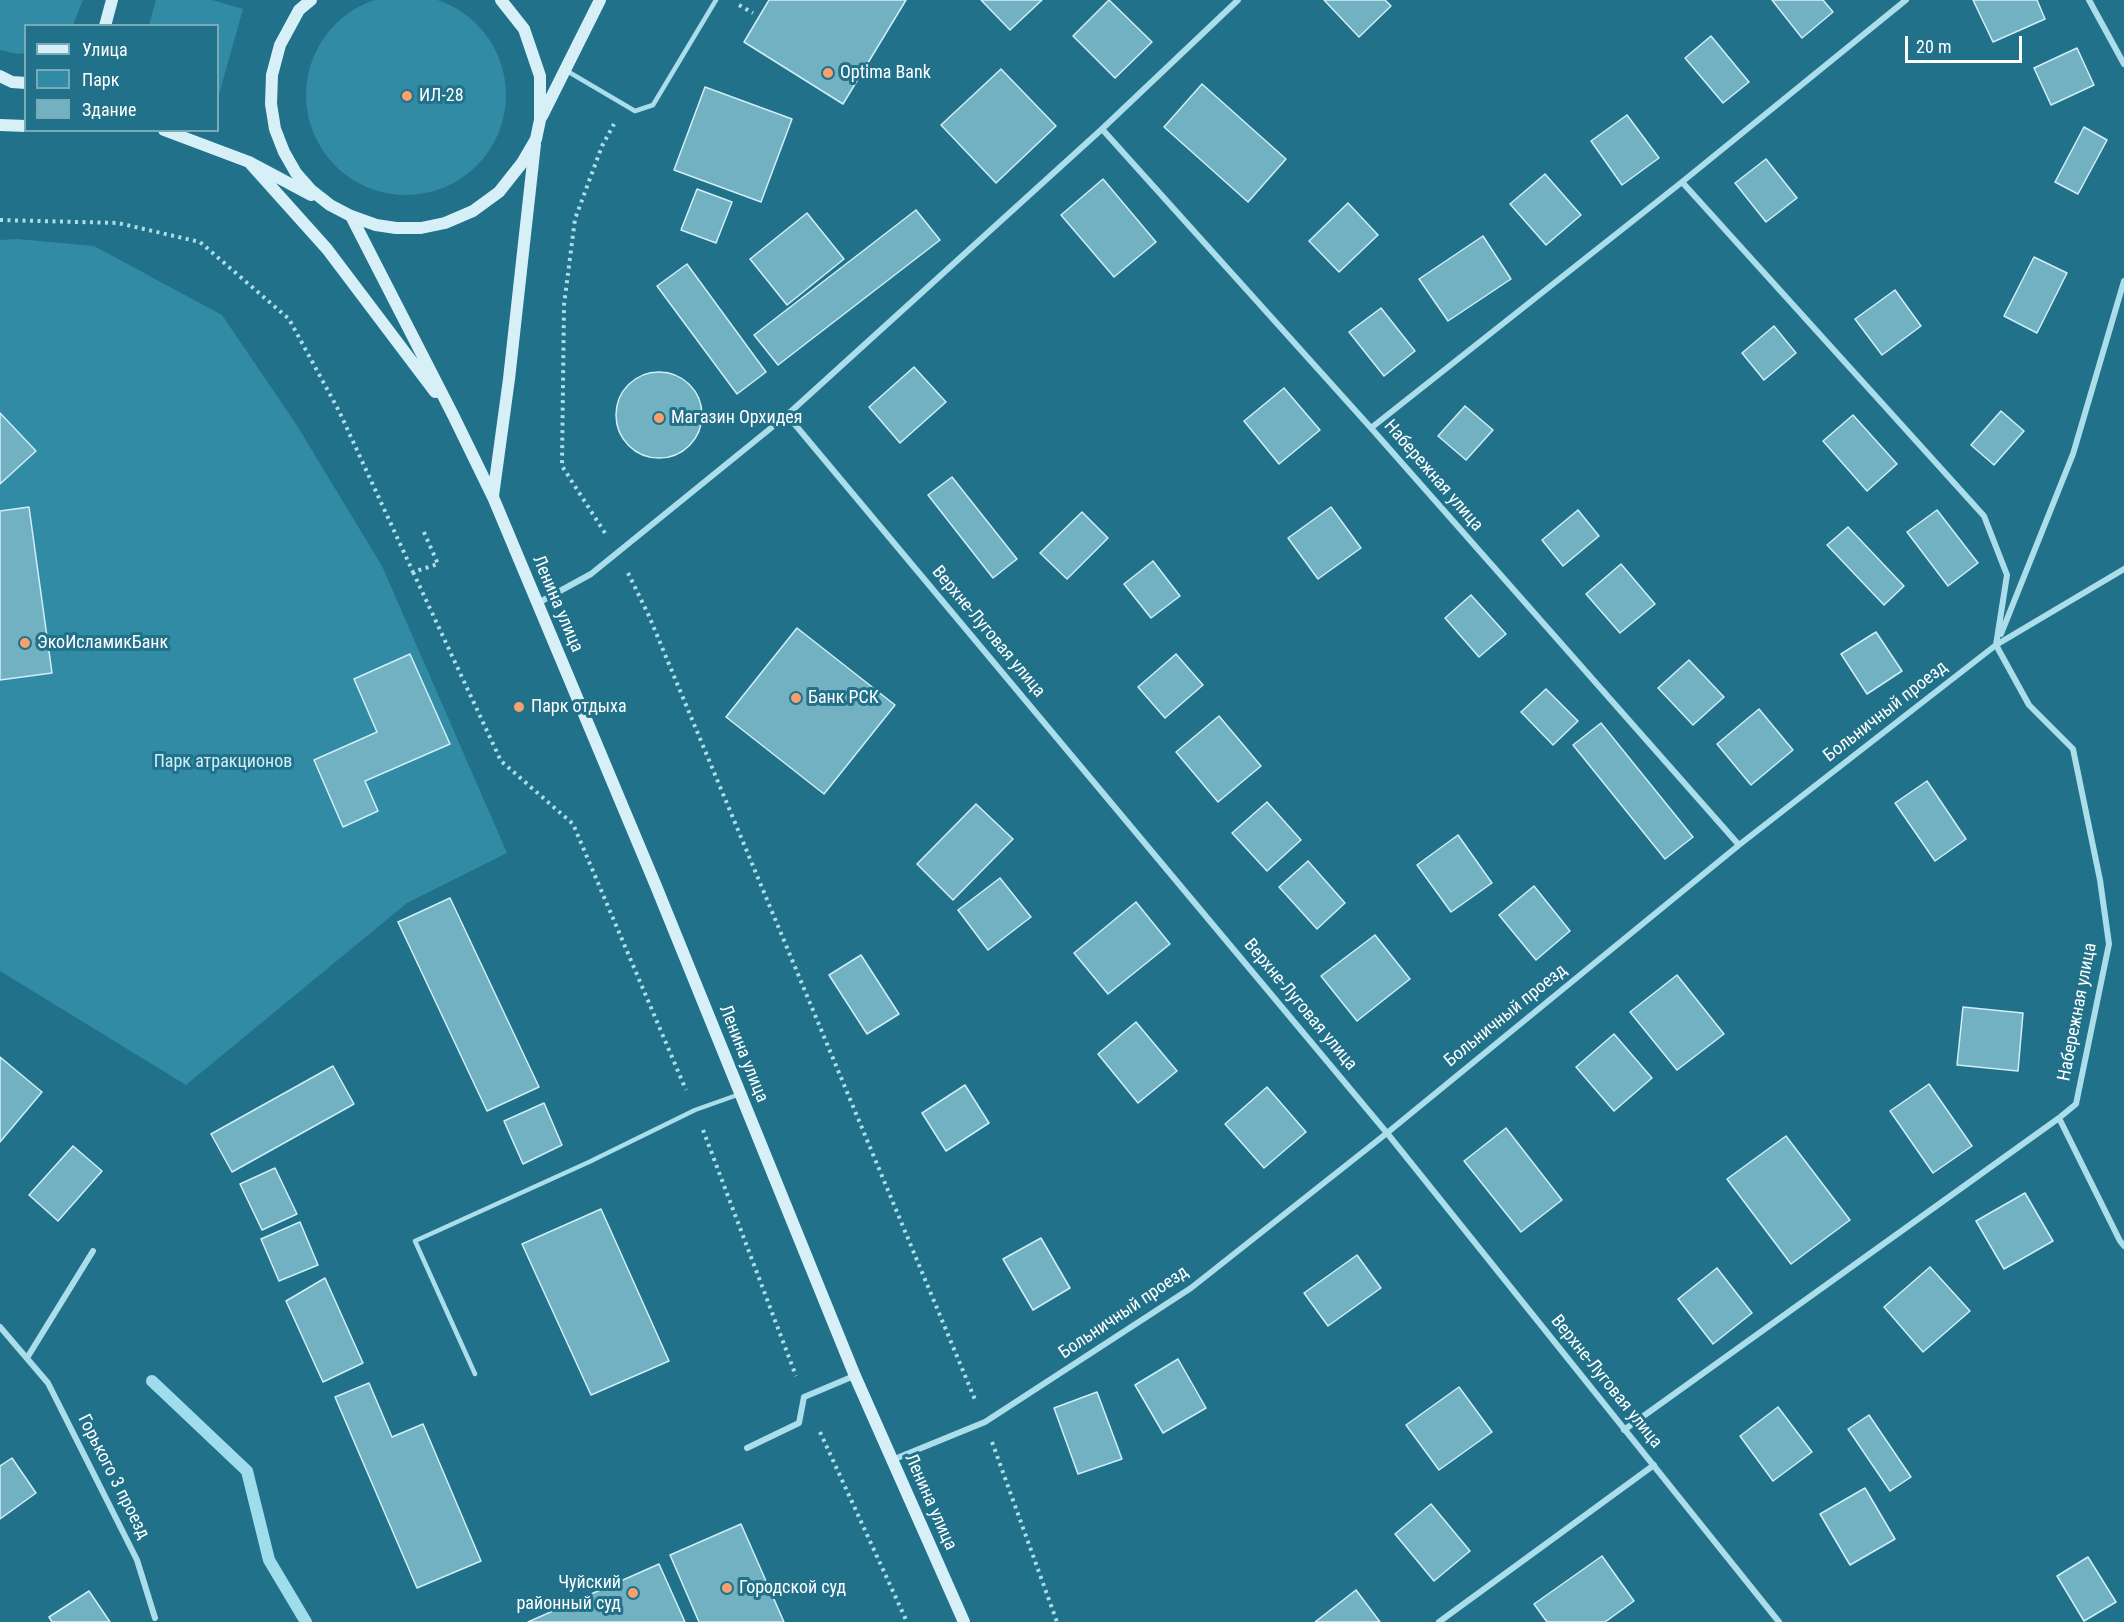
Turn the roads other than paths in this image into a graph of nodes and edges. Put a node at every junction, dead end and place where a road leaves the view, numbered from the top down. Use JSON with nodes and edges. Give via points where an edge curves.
{"nodes":[{"id":1,"x":112,"y":0,"type":"edge"},
{"id":2,"x":310,"y":0,"type":"edge"},
{"id":3,"x":501,"y":0,"type":"edge"},
{"id":4,"x":600,"y":0,"type":"edge"},
{"id":5,"x":716,"y":0,"type":"edge"},
{"id":6,"x":1238,"y":0,"type":"edge"},
{"id":7,"x":1906,"y":0,"type":"edge"},
{"id":8,"x":2089,"y":0,"type":"edge"},
{"id":9,"x":106,"y":24,"type":"edge"},
{"id":10,"x":2124,"y":64,"type":"edge"},
{"id":11,"x":565,"y":70,"type":"junction"},
{"id":12,"x":4,"y":81,"type":"edge"},
{"id":13,"x":24,"y":83,"type":"edge"},
{"id":14,"x":540,"y":120,"type":"junction"},
{"id":15,"x":0,"y":125,"type":"edge"},
{"id":16,"x":24,"y":126,"type":"edge"},
{"id":17,"x":1102,"y":129,"type":"junction"},
{"id":18,"x":169,"y":132,"type":"edge"},
{"id":19,"x":536,"y":139,"type":"junction"},
{"id":20,"x":249,"y":162,"type":"junction"},
{"id":21,"x":1682,"y":182,"type":"junction"},
{"id":22,"x":330,"y":205,"type":"junction"},
{"id":23,"x":351,"y":216,"type":"junction"},
{"id":24,"x":2124,"y":281,"type":"edge"},
{"id":25,"x":453,"y":415,"type":"junction"},
{"id":26,"x":787,"y":415,"type":"junction"},
{"id":27,"x":1371,"y":428,"type":"junction"},
{"id":28,"x":493,"y":497,"type":"junction"},
{"id":29,"x":2124,"y":569,"type":"edge"},
{"id":30,"x":537,"y":603,"type":"junction"},
{"id":31,"x":1996,"y":645,"type":"junction"},
{"id":32,"x":1739,"y":845,"type":"junction"},
{"id":33,"x":740,"y":1094,"type":"junction"},
{"id":34,"x":2059,"y":1118,"type":"junction"},
{"id":35,"x":1387,"y":1133,"type":"junction"},
{"id":36,"x":2124,"y":1246,"type":"edge"},
{"id":37,"x":93,"y":1251,"type":"dead end"},
{"id":38,"x":0,"y":1326,"type":"edge"},
{"id":39,"x":27,"y":1358,"type":"junction"},
{"id":40,"x":475,"y":1374,"type":"dead end"},
{"id":41,"x":855,"y":1376,"type":"junction"},
{"id":42,"x":1624,"y":1430,"type":"junction"},
{"id":43,"x":747,"y":1448,"type":"dead end"},
{"id":44,"x":892,"y":1460,"type":"junction"},
{"id":45,"x":1654,"y":1465,"type":"junction"},
{"id":46,"x":155,"y":1618,"type":"dead end"},
{"id":47,"x":964,"y":1622,"type":"edge"},
{"id":48,"x":1439,"y":1622,"type":"edge"},
{"id":49,"x":1779,"y":1622,"type":"edge"}],
"edges":[{"from":1,"to":9,"type":"main road"},
{"from":2,"to":22,"type":"main road","via":[[299,10],[280,45],[272,75],[271,104],[275,129],[296,173]]},
{"from":3,"to":14,"type":"main road","via":[[524,29],[540,76]]},
{"from":4,"to":11,"type":"main road"},
{"from":5,"to":11,"type":"lane","via":[[653,105],[635,111]]},
{"from":6,"to":17,"type":"street"},
{"from":7,"to":21,"type":"street"},
{"from":8,"to":10,"type":"street"},
{"from":11,"to":14,"type":"main road"},
{"from":12,"to":13,"type":"main road"},
{"from":14,"to":19,"type":"main road"},
{"from":15,"to":16,"type":"main road"},
{"from":17,"to":26,"type":"street"},
{"from":17,"to":27,"type":"street","name":"Набережная улица"},
{"from":18,"to":20,"type":"main road"},
{"from":19,"to":23,"type":"main road","via":[[499,192],[473,211],[445,223],[396,228]]},
{"from":19,"to":28,"type":"main road"},
{"from":20,"to":22,"type":"main road"},
{"from":20,"to":25,"type":"main road","via":[[327,249]]},
{"from":21,"to":27,"type":"street"},
{"from":21,"to":31,"type":"street","via":[[1984,516],[2007,575]]},
{"from":22,"to":23,"type":"main road"},
{"from":23,"to":25,"type":"main road"},
{"from":24,"to":31,"type":"street","via":[[2073,454]]},
{"from":25,"to":28,"type":"main road","name":"Ленина улица"},
{"from":26,"to":30,"type":"street","via":[[619,553],[591,574]]},
{"from":26,"to":35,"type":"street","name":"Верхне-Луговая улица"},
{"from":27,"to":32,"type":"street","name":"Набережная улица"},
{"from":28,"to":30,"type":"main road","name":"Ленина улица"},
{"from":29,"to":31,"type":"street","name":"Больничный проезд"},
{"from":30,"to":33,"type":"main road","name":"Ленина улица"},
{"from":31,"to":32,"type":"street","name":"Больничный проезд"},
{"from":31,"to":34,"type":"street","name":"Набережная улица","via":[[2029,705],[2073,749],[2109,944],[2076,1104]]},
{"from":32,"to":35,"type":"street","name":"Больничный проезд"},
{"from":33,"to":40,"type":"lane","via":[[695,1110],[415,1241]]},
{"from":33,"to":41,"type":"main road","name":"Ленина улица"},
{"from":34,"to":36,"type":"street"},
{"from":34,"to":42,"type":"street","name":"Набережная улица"},
{"from":35,"to":42,"type":"street","name":"Верхне-Луговая улица"},
{"from":35,"to":44,"type":"street","name":"Больничный проезд","via":[[1191,1288],[985,1422]]},
{"from":37,"to":39,"type":"street"},
{"from":38,"to":39,"type":"street","name":"Горького 3 проезд"},
{"from":39,"to":46,"type":"street","name":"Горького 3 проезд","via":[[48,1383],[137,1560]]},
{"from":41,"to":43,"type":"street","via":[[804,1397],[799,1423]]},
{"from":41,"to":44,"type":"main road","name":"Ленина улица"},
{"from":42,"to":45,"type":"street","name":"Верхне-Луговая улица"},
{"from":44,"to":47,"type":"main road","name":"Ленина улица"},
{"from":45,"to":48,"type":"street"},
{"from":45,"to":49,"type":"street","name":"Верхне-Луговая улица"}]}
